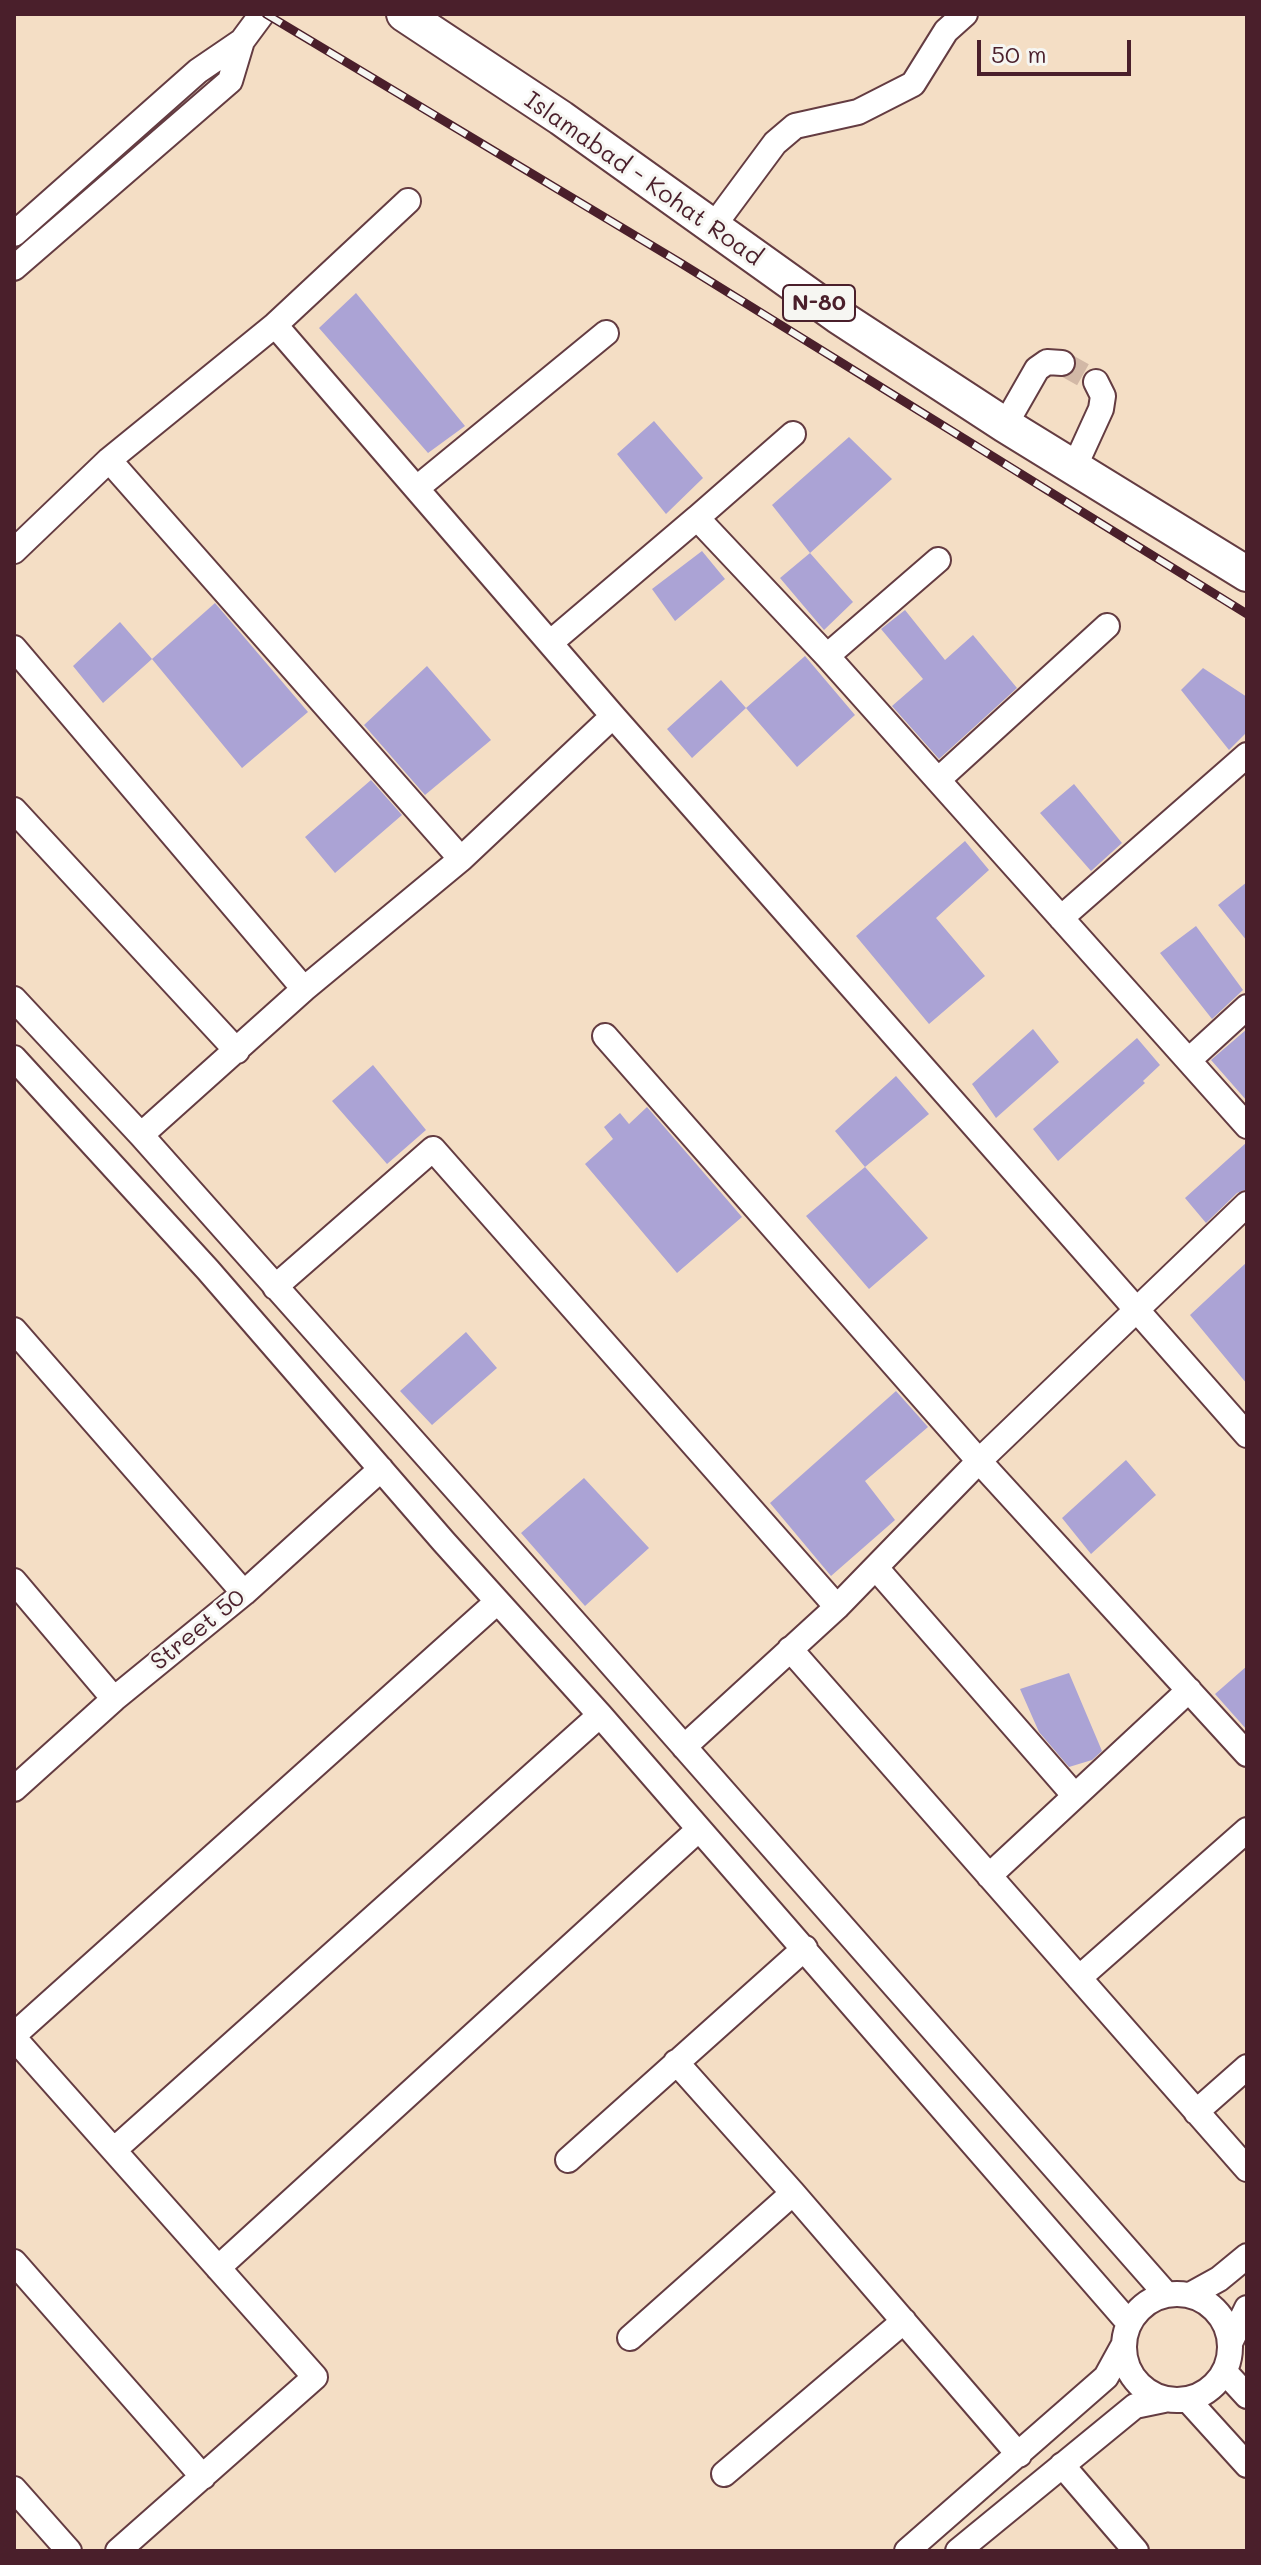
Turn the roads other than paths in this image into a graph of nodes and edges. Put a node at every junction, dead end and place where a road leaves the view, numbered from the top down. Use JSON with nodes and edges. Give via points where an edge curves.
{"nodes":[{"id":1,"x":262,"y":14,"type":"edge"},
{"id":2,"x":404,"y":14,"type":"edge"},
{"id":3,"x":965,"y":14,"type":"edge"},
{"id":4,"x":242,"y":41,"type":"junction"},
{"id":5,"x":408,"y":201,"type":"dead end"},
{"id":6,"x":712,"y":228,"type":"junction"},
{"id":7,"x":14,"y":234,"type":"edge"},
{"id":8,"x":14,"y":268,"type":"edge"},
{"id":9,"x":275,"y":325,"type":"junction"},
{"id":10,"x":606,"y":333,"type":"dead end"},
{"id":11,"x":1062,"y":363,"type":"dead end"},
{"id":12,"x":1096,"y":382,"type":"dead end"},
{"id":13,"x":1005,"y":425,"type":"junction"},
{"id":14,"x":793,"y":434,"type":"dead end"},
{"id":15,"x":109,"y":460,"type":"junction"},
{"id":16,"x":1074,"y":468,"type":"junction"},
{"id":17,"x":417,"y":488,"type":"junction"},
{"id":18,"x":697,"y":518,"type":"junction"},
{"id":19,"x":14,"y":551,"type":"edge"},
{"id":20,"x":938,"y":560,"type":"dead end"},
{"id":21,"x":1247,"y":574,"type":"edge"},
{"id":22,"x":1107,"y":626,"type":"dead end"},
{"id":23,"x":550,"y":643,"type":"junction"},
{"id":24,"x":14,"y":648,"type":"edge"},
{"id":25,"x":827,"y":656,"type":"junction"},
{"id":26,"x":613,"y":716,"type":"junction"},
{"id":27,"x":1247,"y":755,"type":"edge"},
{"id":28,"x":938,"y":780,"type":"junction"},
{"id":29,"x":14,"y":810,"type":"edge"},
{"id":30,"x":461,"y":859,"type":"junction"},
{"id":31,"x":1061,"y":918,"type":"junction"},
{"id":32,"x":304,"y":989,"type":"junction"},
{"id":33,"x":14,"y":999,"type":"edge"},
{"id":34,"x":1247,"y":1007,"type":"edge"},
{"id":35,"x":605,"y":1036,"type":"dead end"},
{"id":36,"x":237,"y":1051,"type":"junction"},
{"id":37,"x":14,"y":1058,"type":"edge"},
{"id":38,"x":1189,"y":1060,"type":"junction"},
{"id":39,"x":1247,"y":1126,"type":"edge"},
{"id":40,"x":141,"y":1135,"type":"junction"},
{"id":41,"x":1247,"y":1204,"type":"edge"},
{"id":42,"x":275,"y":1287,"type":"junction"},
{"id":43,"x":1136,"y":1310,"type":"junction"},
{"id":44,"x":14,"y":1330,"type":"edge"},
{"id":45,"x":1247,"y":1435,"type":"edge"},
{"id":46,"x":979,"y":1461,"type":"junction"},
{"id":47,"x":381,"y":1469,"type":"junction"},
{"id":48,"x":475,"y":1513,"type":"junction"},
{"id":49,"x":444,"y":1542,"type":"junction"},
{"id":50,"x":876,"y":1568,"type":"junction"},
{"id":51,"x":14,"y":1581,"type":"edge"},
{"id":52,"x":244,"y":1593,"type":"junction"},
{"id":53,"x":497,"y":1602,"type":"junction"},
{"id":54,"x":837,"y":1607,"type":"junction"},
{"id":55,"x":790,"y":1649,"type":"junction"},
{"id":56,"x":1189,"y":1690,"type":"junction"},
{"id":57,"x":114,"y":1699,"type":"junction"},
{"id":58,"x":600,"y":1715,"type":"junction"},
{"id":59,"x":684,"y":1747,"type":"junction"},
{"id":60,"x":1247,"y":1754,"type":"edge"},
{"id":61,"x":14,"y":1789,"type":"edge"},
{"id":62,"x":1075,"y":1796,"type":"junction"},
{"id":63,"x":698,"y":1830,"type":"junction"},
{"id":64,"x":1247,"y":1830,"type":"edge"},
{"id":65,"x":989,"y":1876,"type":"junction"},
{"id":66,"x":805,"y":1948,"type":"junction"},
{"id":67,"x":1079,"y":1978,"type":"junction"},
{"id":68,"x":14,"y":2036,"type":"edge"},
{"id":69,"x":676,"y":2062,"type":"junction"},
{"id":70,"x":1247,"y":2067,"type":"edge"},
{"id":71,"x":1196,"y":2112,"type":"junction"},
{"id":72,"x":114,"y":2150,"type":"junction"},
{"id":73,"x":568,"y":2160,"type":"dead end"},
{"id":74,"x":1247,"y":2169,"type":"edge"},
{"id":75,"x":793,"y":2193,"type":"junction"},
{"id":76,"x":1247,"y":2256,"type":"edge"},
{"id":77,"x":14,"y":2262,"type":"edge"},
{"id":78,"x":218,"y":2268,"type":"junction"},
{"id":79,"x":1178,"y":2294,"type":"junction"},
{"id":80,"x":1247,"y":2308,"type":"edge"},
{"id":81,"x":904,"y":2321,"type":"junction"},
{"id":82,"x":1126,"y":2334,"type":"junction"},
{"id":83,"x":630,"y":2338,"type":"dead end"},
{"id":84,"x":1230,"y":2343,"type":"junction"},
{"id":85,"x":1225,"y":2372,"type":"junction"},
{"id":86,"x":1247,"y":2396,"type":"edge"},
{"id":87,"x":1176,"y":2400,"type":"junction"},
{"id":88,"x":1019,"y":2455,"type":"junction"},
{"id":89,"x":1062,"y":2465,"type":"junction"},
{"id":90,"x":1247,"y":2465,"type":"edge"},
{"id":91,"x":724,"y":2474,"type":"dead end"},
{"id":92,"x":203,"y":2477,"type":"junction"},
{"id":93,"x":14,"y":2489,"type":"edge"},
{"id":94,"x":69,"y":2551,"type":"edge"},
{"id":95,"x":118,"y":2551,"type":"edge"},
{"id":96,"x":907,"y":2551,"type":"edge"},
{"id":97,"x":958,"y":2551,"type":"edge"},
{"id":98,"x":1136,"y":2551,"type":"edge"}],
"edges":[{"from":1,"to":4,"type":"street"},
{"from":2,"to":6,"type":"highway","name":"Islamabad - Kohat Road","number":"N-80","via":[[561,118]]},
{"from":3,"to":6,"type":"street","via":[[946,31],[913,84],[858,112],[795,126],[775,143]]},
{"from":4,"to":7,"type":"street","via":[[198,71]]},
{"from":4,"to":8,"type":"street","via":[[230,81]]},
{"from":5,"to":9,"type":"street"},
{"from":6,"to":13,"type":"highway","name":"Islamabad - Kohat Road","number":"N-80"},
{"from":9,"to":15,"type":"street"},
{"from":9,"to":17,"type":"street"},
{"from":10,"to":17,"type":"street"},
{"from":11,"to":13,"type":"street","via":[[1047,362],[1037,369]]},
{"from":12,"to":16,"type":"street","via":[[1103,396],[1101,409]]},
{"from":13,"to":16,"type":"highway","name":"Islamabad - Kohat Road","number":"N-80"},
{"from":14,"to":18,"type":"street"},
{"from":15,"to":19,"type":"street"},
{"from":15,"to":30,"type":"street"},
{"from":16,"to":21,"type":"highway","name":"Islamabad - Kohat Road","number":"N-80"},
{"from":17,"to":23,"type":"street"},
{"from":18,"to":23,"type":"street"},
{"from":18,"to":25,"type":"street"},
{"from":20,"to":25,"type":"street"},
{"from":22,"to":28,"type":"street"},
{"from":23,"to":26,"type":"street"},
{"from":24,"to":32,"type":"street"},
{"from":25,"to":28,"type":"street"},
{"from":26,"to":30,"type":"street"},
{"from":26,"to":43,"type":"street"},
{"from":27,"to":31,"type":"street"},
{"from":28,"to":31,"type":"street"},
{"from":29,"to":36,"type":"street"},
{"from":30,"to":32,"type":"street"},
{"from":31,"to":38,"type":"street"},
{"from":32,"to":36,"type":"street"},
{"from":33,"to":40,"type":"street"},
{"from":34,"to":38,"type":"street"},
{"from":35,"to":46,"type":"street"},
{"from":36,"to":40,"type":"street"},
{"from":37,"to":47,"type":"street"},
{"from":38,"to":39,"type":"street"},
{"from":40,"to":42,"type":"street"},
{"from":41,"to":43,"type":"street"},
{"from":42,"to":48,"type":"street"},
{"from":42,"to":54,"type":"street","via":[[433,1149]]},
{"from":43,"to":45,"type":"street"},
{"from":43,"to":46,"type":"street"},
{"from":44,"to":52,"type":"street"},
{"from":46,"to":50,"type":"street"},
{"from":46,"to":56,"type":"street"},
{"from":47,"to":49,"type":"street"},
{"from":47,"to":52,"type":"street","name":"Street 50"},
{"from":48,"to":49,"type":"street"},
{"from":48,"to":59,"type":"street"},
{"from":49,"to":53,"type":"street"},
{"from":50,"to":54,"type":"street"},
{"from":50,"to":62,"type":"street"},
{"from":51,"to":57,"type":"street"},
{"from":52,"to":57,"type":"street","name":"Street 50"},
{"from":53,"to":58,"type":"street"},
{"from":53,"to":68,"type":"street"},
{"from":54,"to":55,"type":"street"},
{"from":55,"to":59,"type":"street"},
{"from":55,"to":65,"type":"street"},
{"from":56,"to":60,"type":"street"},
{"from":56,"to":62,"type":"street"},
{"from":57,"to":61,"type":"street","name":"Street 50"},
{"from":58,"to":63,"type":"street"},
{"from":58,"to":72,"type":"street"},
{"from":59,"to":79,"type":"street"},
{"from":62,"to":65,"type":"street"},
{"from":63,"to":66,"type":"street"},
{"from":63,"to":78,"type":"street"},
{"from":64,"to":67,"type":"street"},
{"from":65,"to":67,"type":"street"},
{"from":66,"to":69,"type":"street"},
{"from":66,"to":82,"type":"street"},
{"from":67,"to":71,"type":"street"},
{"from":68,"to":72,"type":"street"},
{"from":69,"to":73,"type":"street"},
{"from":69,"to":75,"type":"street"},
{"from":70,"to":71,"type":"street"},
{"from":71,"to":74,"type":"street"},
{"from":72,"to":78,"type":"street"},
{"from":75,"to":81,"type":"street"},
{"from":75,"to":83,"type":"street"},
{"from":76,"to":79,"type":"street","via":[[1219,2279]]},
{"from":77,"to":92,"type":"street"},
{"from":78,"to":92,"type":"street","via":[[315,2377]]},
{"from":79,"to":82,"type":"street","via":[[1144,2304]]},
{"from":79,"to":84,"type":"street","via":[[1210,2304],[1224,2321]]},
{"from":80,"to":84,"type":"street"},
{"from":81,"to":88,"type":"street"},
{"from":81,"to":91,"type":"street"},
{"from":82,"to":87,"type":"street","via":[[1128,2370],[1143,2389]]},
{"from":82,"to":88,"type":"street","via":[[1106,2377]]},
{"from":84,"to":85,"type":"street"},
{"from":85,"to":86,"type":"street"},
{"from":85,"to":87,"type":"street","via":[[1209,2390]]},
{"from":87,"to":89,"type":"street","via":[[1135,2406]]},
{"from":87,"to":90,"type":"street"},
{"from":88,"to":96,"type":"street"},
{"from":89,"to":97,"type":"street"},
{"from":89,"to":98,"type":"street"},
{"from":92,"to":95,"type":"street"},
{"from":93,"to":94,"type":"street"}]}
